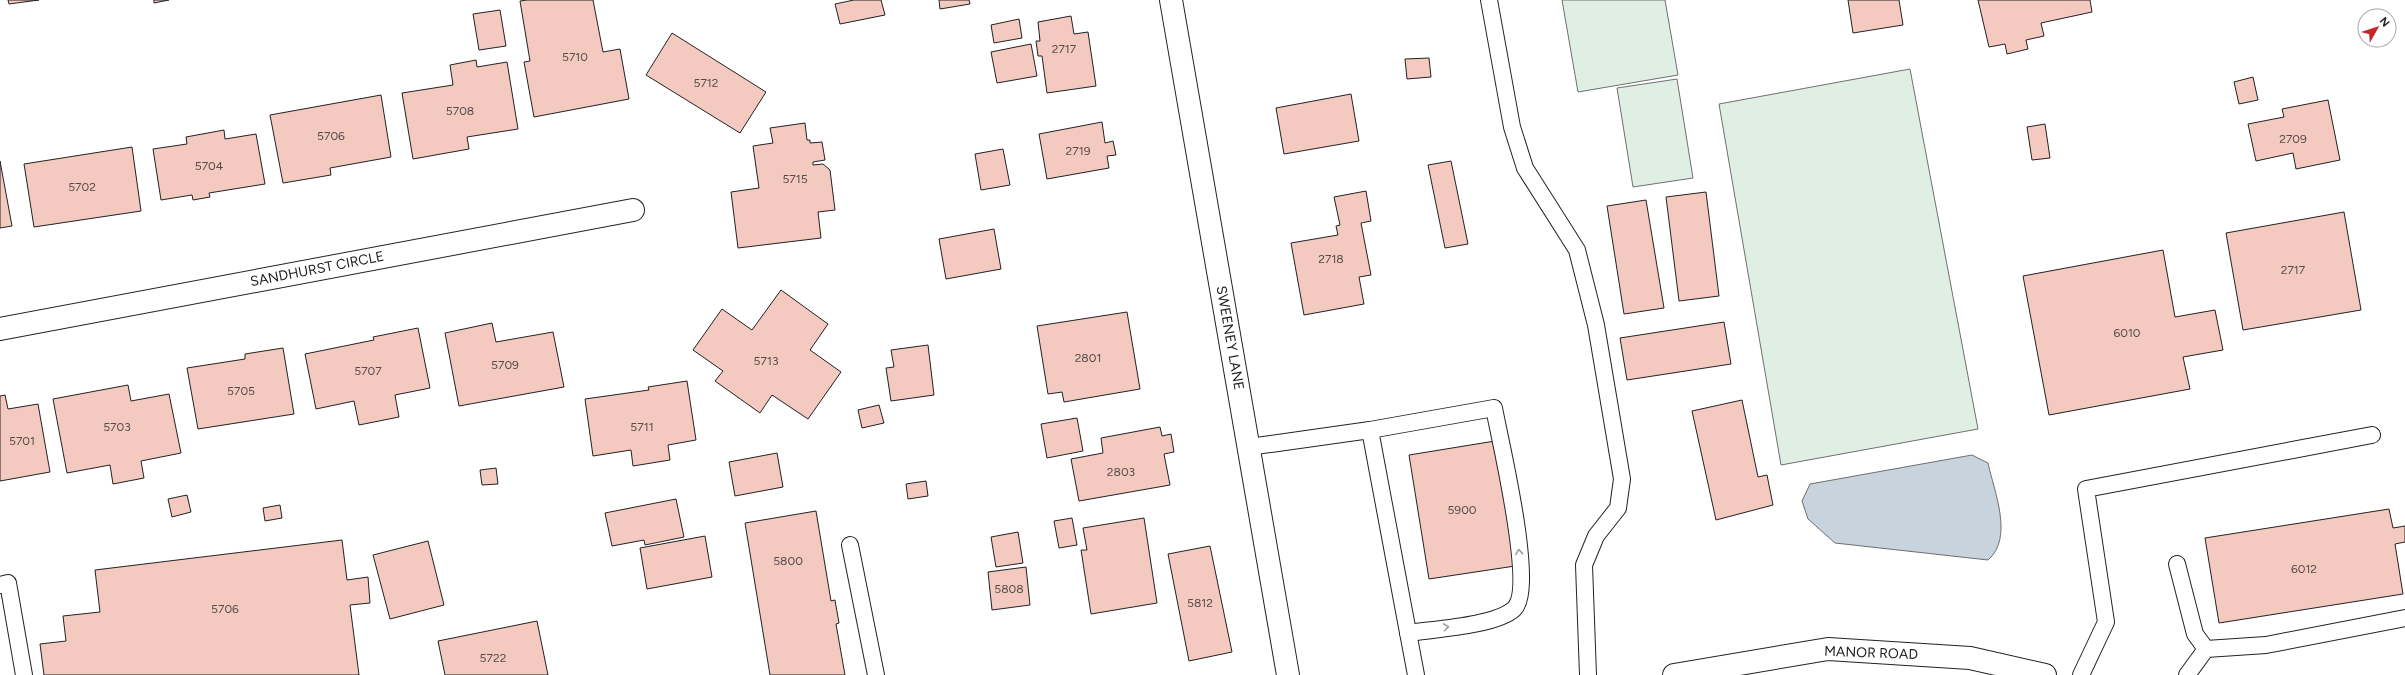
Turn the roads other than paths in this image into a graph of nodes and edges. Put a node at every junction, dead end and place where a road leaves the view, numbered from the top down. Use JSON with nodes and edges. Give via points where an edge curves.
{"nodes":[{"id":1,"x":1171,"y":0,"type":"edge"},
{"id":2,"x":1489,"y":0,"type":"edge"},
{"id":3,"x":633,"y":210,"type":"dead end"},
{"id":4,"x":0,"y":329,"type":"edge"},
{"id":5,"x":1370,"y":430,"type":"junction"},
{"id":6,"x":2372,"y":435,"type":"dead end"},
{"id":7,"x":1249,"y":447,"type":"junction"},
{"id":8,"x":850,"y":545,"type":"dead end"},
{"id":9,"x":2177,"y":564,"type":"dead end"},
{"id":10,"x":0,"y":585,"type":"edge"},
{"id":11,"x":2405,"y":618,"type":"edge"},
{"id":12,"x":1408,"y":633,"type":"junction"},
{"id":13,"x":2206,"y":649,"type":"junction"},
{"id":14,"x":24,"y":675,"type":"edge"},
{"id":15,"x":876,"y":675,"type":"edge"},
{"id":16,"x":1288,"y":675,"type":"edge"},
{"id":17,"x":1416,"y":675,"type":"edge"},
{"id":18,"x":1588,"y":675,"type":"edge"},
{"id":19,"x":1674,"y":675,"type":"edge"},
{"id":20,"x":2045,"y":675,"type":"edge"},
{"id":21,"x":2081,"y":675,"type":"edge"},
{"id":22,"x":2187,"y":675,"type":"edge"}],
"edges":[{"from":1,"to":7,"type":"street","name":"SWEENEY LANE"},
{"from":2,"to":18,"type":"lane","via":[[1512,127],[1525,168],[1577,250],[1596,326],[1622,478],[1618,508],[1596,536],[1584,565]]},
{"from":3,"to":4,"type":"street","name":"SANDHURST CIRCLE"},
{"from":5,"to":7,"type":"lane"},
{"from":5,"to":12,"type":"lane"},
{"from":12,"to":5,"type":"lane","one_way":true,"via":[[1496,619],[1514,608],[1520,597],[1522,572],[1517,529],[1494,408]]},
{"from":6,"to":21,"type":"lane","via":[[2086,489],[2106,622]]},
{"from":7,"to":16,"type":"street","name":"SWEENEY LANE"},
{"from":8,"to":15,"type":"lane"},
{"from":9,"to":13,"type":"lane","via":[[2195,634]]},
{"from":10,"to":14,"type":"lane","via":[[8,583]]},
{"from":11,"to":13,"type":"lane","via":[[2266,645]]},
{"from":12,"to":17,"type":"lane"},
{"from":13,"to":22,"type":"lane"},
{"from":19,"to":20,"type":"street","name":"MANOR ROAD","via":[[1828,649],[1970,658]]}]}
